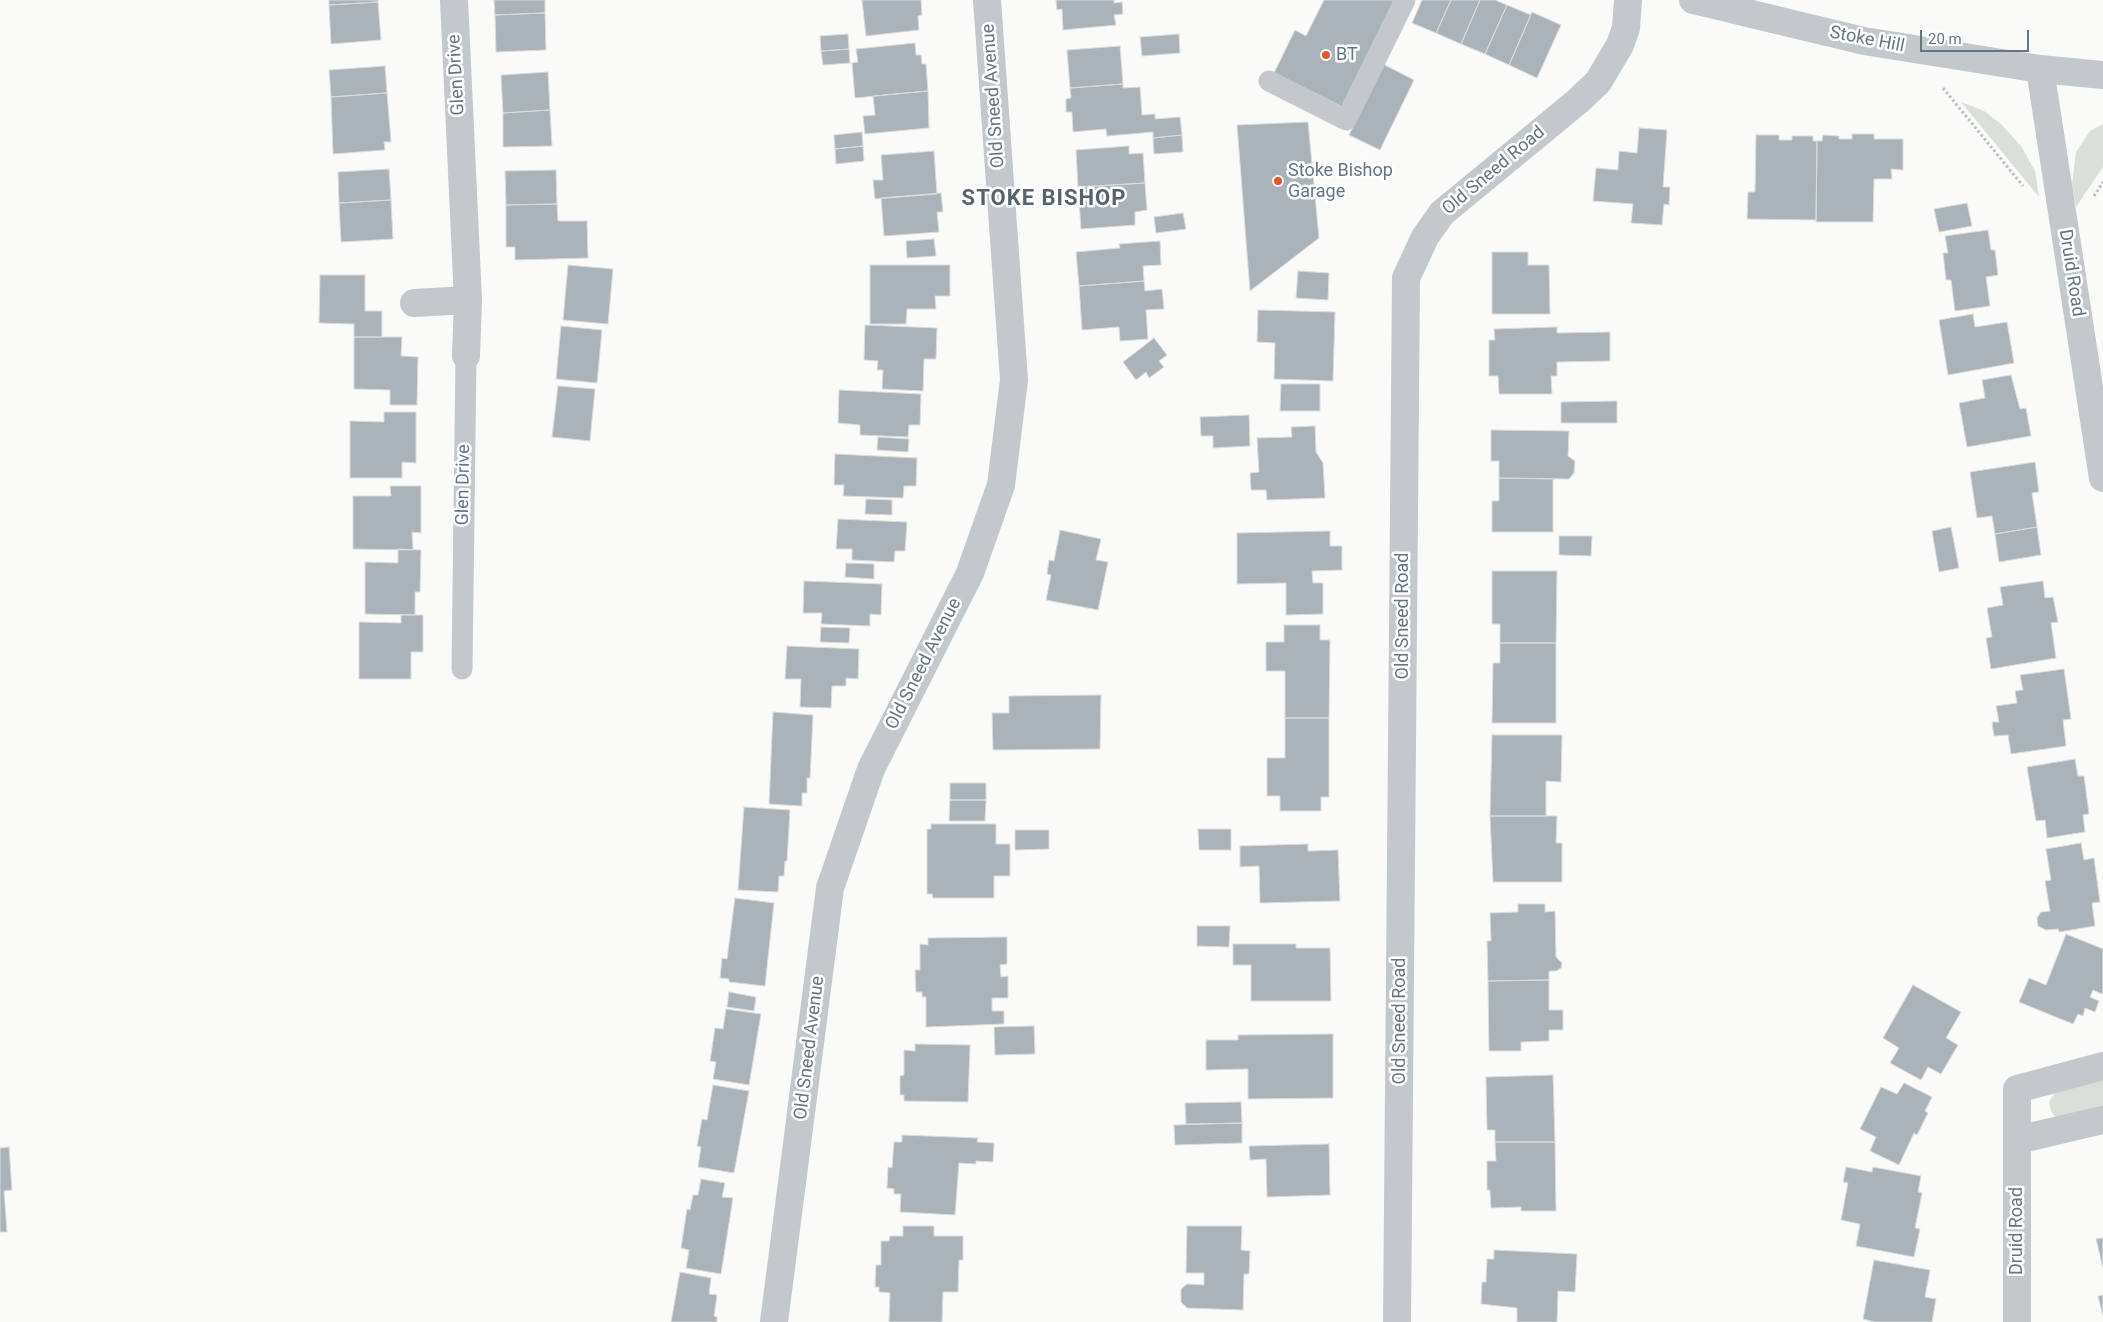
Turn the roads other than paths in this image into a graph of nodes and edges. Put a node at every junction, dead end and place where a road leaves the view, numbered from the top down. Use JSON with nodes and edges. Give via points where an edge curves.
{"nodes":[{"id":1,"x":454,"y":0,"type":"edge"},
{"id":2,"x":987,"y":0,"type":"edge"},
{"id":3,"x":1405,"y":0,"type":"edge"},
{"id":4,"x":1628,"y":0,"type":"edge"},
{"id":5,"x":1693,"y":0,"type":"edge"},
{"id":6,"x":2040,"y":69,"type":"junction"},
{"id":7,"x":2103,"y":75,"type":"edge"},
{"id":8,"x":1269,"y":81,"type":"dead end"},
{"id":9,"x":468,"y":300,"type":"junction"},
{"id":10,"x":414,"y":303,"type":"dead end"},
{"id":11,"x":466,"y":356,"type":"joint"},
{"id":12,"x":2103,"y":478,"type":"edge"},
{"id":13,"x":462,"y":669,"type":"dead end"},
{"id":14,"x":2103,"y":1066,"type":"edge"},
{"id":15,"x":2103,"y":1120,"type":"edge"},
{"id":16,"x":2017,"y":1140,"type":"junction"},
{"id":17,"x":774,"y":1322,"type":"edge"},
{"id":18,"x":1397,"y":1322,"type":"edge"},
{"id":19,"x":2017,"y":1322,"type":"edge"}],
"edges":[{"from":1,"to":9,"type":"street","name":"Glen Drive"},
{"from":2,"to":17,"type":"street","name":"Old Sneed Avenue","via":[[1014,380],[1001,486],[970,573],[871,769],[830,888]]},
{"from":3,"to":8,"type":"lane","via":[[1346,120]]},
{"from":4,"to":18,"type":"street","name":"Old Sneed Road","via":[[1626,28],[1620,46],[1598,82],[1442,212],[1425,237],[1406,278]]},
{"from":5,"to":6,"type":"street","name":"Stoke Hill","via":[[1864,42]]},
{"from":6,"to":7,"type":"street","name":"Stoke Hill"},
{"from":6,"to":12,"type":"street","name":"Druid Road"},
{"from":9,"to":10,"type":"street"},
{"from":9,"to":11,"type":"street","name":"Glen Drive"},
{"from":11,"to":13,"type":"lane","name":"Glen Drive"},
{"from":14,"to":16,"type":"street","name":"Druid Road","via":[[2017,1088]]},
{"from":15,"to":16,"type":"street"},
{"from":16,"to":19,"type":"street","name":"Druid Road"}]}
